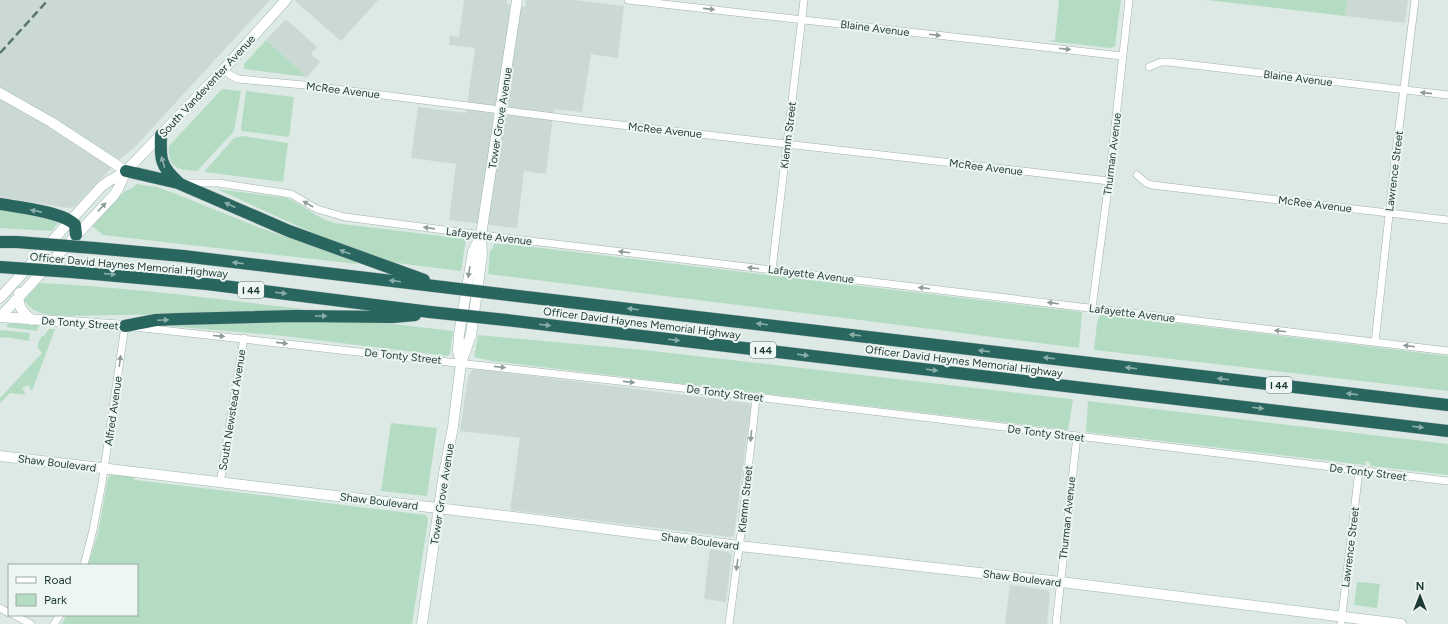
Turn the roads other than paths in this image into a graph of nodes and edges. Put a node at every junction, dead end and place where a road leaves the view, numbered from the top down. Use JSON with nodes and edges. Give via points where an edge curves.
{"nodes":[{"id":1,"x":286,"y":0,"type":"edge"},
{"id":2,"x":517,"y":0,"type":"edge"},
{"id":3,"x":628,"y":0,"type":"edge"},
{"id":4,"x":804,"y":0,"type":"edge"},
{"id":5,"x":1129,"y":0,"type":"edge"},
{"id":6,"x":1415,"y":0,"type":"edge"},
{"id":7,"x":802,"y":19,"type":"junction"},
{"id":8,"x":1122,"y":56,"type":"junction"},
{"id":9,"x":1149,"y":67,"type":"dead end"},
{"id":10,"x":223,"y":70,"type":"junction"},
{"id":11,"x":1404,"y":90,"type":"junction"},
{"id":12,"x":0,"y":93,"type":"edge"},
{"id":13,"x":1448,"y":95,"type":"edge"},
{"id":14,"x":501,"y":110,"type":"junction"},
{"id":15,"x":161,"y":135,"type":"junction"},
{"id":16,"x":787,"y":143,"type":"junction"},
{"id":17,"x":126,"y":171,"type":"junction"},
{"id":18,"x":1137,"y":175,"type":"dead end"},
{"id":19,"x":1109,"y":181,"type":"junction"},
{"id":20,"x":178,"y":183,"type":"junction"},
{"id":21,"x":0,"y":204,"type":"edge"},
{"id":22,"x":1389,"y":213,"type":"junction"},
{"id":23,"x":71,"y":220,"type":"junction"},
{"id":24,"x":1448,"y":220,"type":"edge"},
{"id":25,"x":76,"y":235,"type":"junction"},
{"id":26,"x":481,"y":235,"type":"junction"},
{"id":27,"x":0,"y":242,"type":"edge"},
{"id":28,"x":0,"y":267,"type":"edge"},
{"id":29,"x":772,"y":270,"type":"junction"},
{"id":30,"x":21,"y":275,"type":"junction"},
{"id":31,"x":434,"y":286,"type":"junction"},
{"id":32,"x":18,"y":296,"type":"junction"},
{"id":33,"x":0,"y":298,"type":"edge"},
{"id":34,"x":1092,"y":308,"type":"junction"},
{"id":35,"x":430,"y":312,"type":"junction"},
{"id":36,"x":0,"y":317,"type":"edge"},
{"id":37,"x":32,"y":320,"type":"junction"},
{"id":38,"x":125,"y":326,"type":"junction"},
{"id":39,"x":244,"y":338,"type":"junction"},
{"id":40,"x":1375,"y":342,"type":"junction"},
{"id":41,"x":1448,"y":351,"type":"edge"},
{"id":42,"x":461,"y":363,"type":"junction"},
{"id":43,"x":756,"y":398,"type":"junction"},
{"id":44,"x":1448,"y":405,"type":"edge"},
{"id":45,"x":1448,"y":431,"type":"edge"},
{"id":46,"x":1076,"y":436,"type":"junction"},
{"id":47,"x":0,"y":456,"type":"edge"},
{"id":48,"x":104,"y":468,"type":"junction"},
{"id":49,"x":1359,"y":470,"type":"junction"},
{"id":50,"x":1448,"y":481,"type":"edge"},
{"id":51,"x":220,"y":482,"type":"junction"},
{"id":52,"x":439,"y":508,"type":"junction"},
{"id":53,"x":739,"y":546,"type":"junction"},
{"id":54,"x":84,"y":564,"type":"edge"},
{"id":55,"x":1061,"y":582,"type":"junction"},
{"id":56,"x":16,"y":616,"type":"edge"},
{"id":57,"x":1341,"y":620,"type":"edge"},
{"id":58,"x":31,"y":624,"type":"edge"},
{"id":59,"x":422,"y":624,"type":"edge"},
{"id":60,"x":729,"y":624,"type":"edge"},
{"id":61,"x":1056,"y":624,"type":"edge"},
{"id":62,"x":1401,"y":624,"type":"edge"}],
"edges":[{"from":1,"to":10,"type":"street","name":"South Vandeventer Avenue"},
{"from":2,"to":14,"type":"street","name":"Tower Grove Avenue"},
{"from":3,"to":7,"type":"street","name":"Blaine Avenue","one_way":true},
{"from":4,"to":7,"type":"street","name":"Klemm Street"},
{"from":5,"to":8,"type":"street","name":"Thurman Avenue"},
{"from":6,"to":11,"type":"street","name":"Lawrence Street"},
{"from":7,"to":8,"type":"street","name":"Blaine Avenue","one_way":true},
{"from":7,"to":16,"type":"street","name":"Klemm Street"},
{"from":8,"to":19,"type":"street","name":"Thurman Avenue"},
{"from":9,"to":11,"type":"street","name":"Blaine Avenue","via":[[1168,62]]},
{"from":10,"to":14,"type":"street","name":"McRee Avenue","via":[[238,79]]},
{"from":10,"to":15,"type":"street","name":"South Vandeventer Avenue"},
{"from":13,"to":11,"type":"street","name":"Blaine Avenue","one_way":true},
{"from":11,"to":22,"type":"street","name":"Lawrence Street"},
{"from":12,"to":17,"type":"street","via":[[51,122]]},
{"from":14,"to":16,"type":"street","name":"McRee Avenue"},
{"from":14,"to":26,"type":"street","name":"Tower Grove Avenue"},
{"from":15,"to":17,"type":"street","name":"South Vandeventer Avenue"},
{"from":20,"to":15,"type":"highway","one_way":true,"via":[[162,163]]},
{"from":16,"to":19,"type":"street","name":"McRee Avenue"},
{"from":16,"to":29,"type":"street","name":"Klemm Street"},
{"from":17,"to":20,"type":"highway"},
{"from":17,"to":23,"type":"street","name":"South Vandeventer Avenue","via":[[102,186]]},
{"from":25,"to":17,"type":"street","name":"South Vandeventer Avenue","one_way":true,"via":[[114,195]]},
{"from":18,"to":22,"type":"street","name":"McRee Avenue","via":[[1152,185]]},
{"from":19,"to":34,"type":"street","name":"Thurman Avenue"},
{"from":26,"to":20,"type":"street","name":"Lafayette Avenue","one_way":true,"via":[[345,217],[317,209],[291,194],[218,183]]},
{"from":31,"to":20,"type":"highway","one_way":true,"via":[[405,272],[289,231]]},
{"from":23,"to":21,"type":"highway","one_way":true},
{"from":22,"to":24,"type":"street","name":"McRee Avenue"},
{"from":22,"to":40,"type":"street","name":"Lawrence Street"},
{"from":23,"to":25,"type":"highway","via":[[75,224]]},
{"from":23,"to":30,"type":"street","name":"South Vandeventer Avenue"},
{"from":25,"to":32,"type":"street","name":"South Vandeventer Avenue"},
{"from":29,"to":26,"type":"street","name":"Lafayette Avenue","one_way":true},
{"from":26,"to":42,"type":"street","name":"Tower Grove Avenue","via":[[482,255],[472,327]]},
{"from":31,"to":27,"type":"highway","name":"Officer David Haynes Memorial Highway","number":"I 44","one_way":true,"bridge":true,"via":[[183,256]]},
{"from":28,"to":35,"type":"highway","name":"Officer David Haynes Memorial Highway","number":"I 44","one_way":true,"bridge":true,"via":[[192,283]]},
{"from":34,"to":29,"type":"street","name":"Lafayette Avenue","one_way":true},
{"from":30,"to":32,"type":"street"},
{"from":30,"to":33,"type":"street","name":"South Vandeventer Avenue"},
{"from":44,"to":31,"type":"highway","name":"Officer David Haynes Memorial Highway","number":"I 44","one_way":true,"bridge":true},
{"from":32,"to":36,"type":"street","name":"South Vandeventer Avenue"},
{"from":32,"to":37,"type":"street","via":[[20,307]]},
{"from":40,"to":34,"type":"street","name":"Lafayette Avenue","one_way":true},
{"from":38,"to":35,"type":"highway","one_way":true,"via":[[156,320],[295,316],[393,317]]},
{"from":35,"to":45,"type":"highway","name":"Officer David Haynes Memorial Highway","number":"I 44","one_way":true,"bridge":true},
{"from":36,"to":37,"type":"street","name":"De Tonty Street"},
{"from":37,"to":38,"type":"street","name":"De Tonty Street"},
{"from":38,"to":39,"type":"street","name":"De Tonty Street","one_way":true},
{"from":48,"to":38,"type":"street","name":"Alfred Avenue","one_way":true},
{"from":39,"to":42,"type":"street","name":"De Tonty Street","one_way":true},
{"from":39,"to":51,"type":"street","name":"South Newstead Avenue"},
{"from":41,"to":40,"type":"street","name":"Lafayette Avenue","one_way":true},
{"from":42,"to":43,"type":"street","name":"De Tonty Street","one_way":true},
{"from":42,"to":52,"type":"street","name":"Tower Grove Avenue"},
{"from":43,"to":46,"type":"street","name":"De Tonty Street"},
{"from":43,"to":53,"type":"street","name":"Klemm Street","one_way":true},
{"from":46,"to":49,"type":"street","name":"De Tonty Street"},
{"from":46,"to":55,"type":"street","name":"Thurman Avenue"},
{"from":47,"to":48,"type":"street","name":"Shaw Boulevard"},
{"from":48,"to":51,"type":"street","name":"Shaw Boulevard"},
{"from":48,"to":54,"type":"street","name":"Alfred Avenue"},
{"from":49,"to":50,"type":"street","name":"De Tonty Street"},
{"from":49,"to":57,"type":"street","name":"Lawrence Street"},
{"from":51,"to":52,"type":"street","name":"Shaw Boulevard"},
{"from":52,"to":53,"type":"street","name":"Shaw Boulevard"},
{"from":52,"to":59,"type":"street","name":"Tower Grove Avenue"},
{"from":53,"to":55,"type":"street","name":"Shaw Boulevard"},
{"from":53,"to":60,"type":"street","name":"Klemm Street","one_way":true},
{"from":55,"to":57,"type":"street","name":"Shaw Boulevard"},
{"from":55,"to":61,"type":"street","name":"Thurman Avenue"},
{"from":56,"to":58,"type":"street"},
{"from":57,"to":62,"type":"street","name":"Shaw Boulevard"}]}
